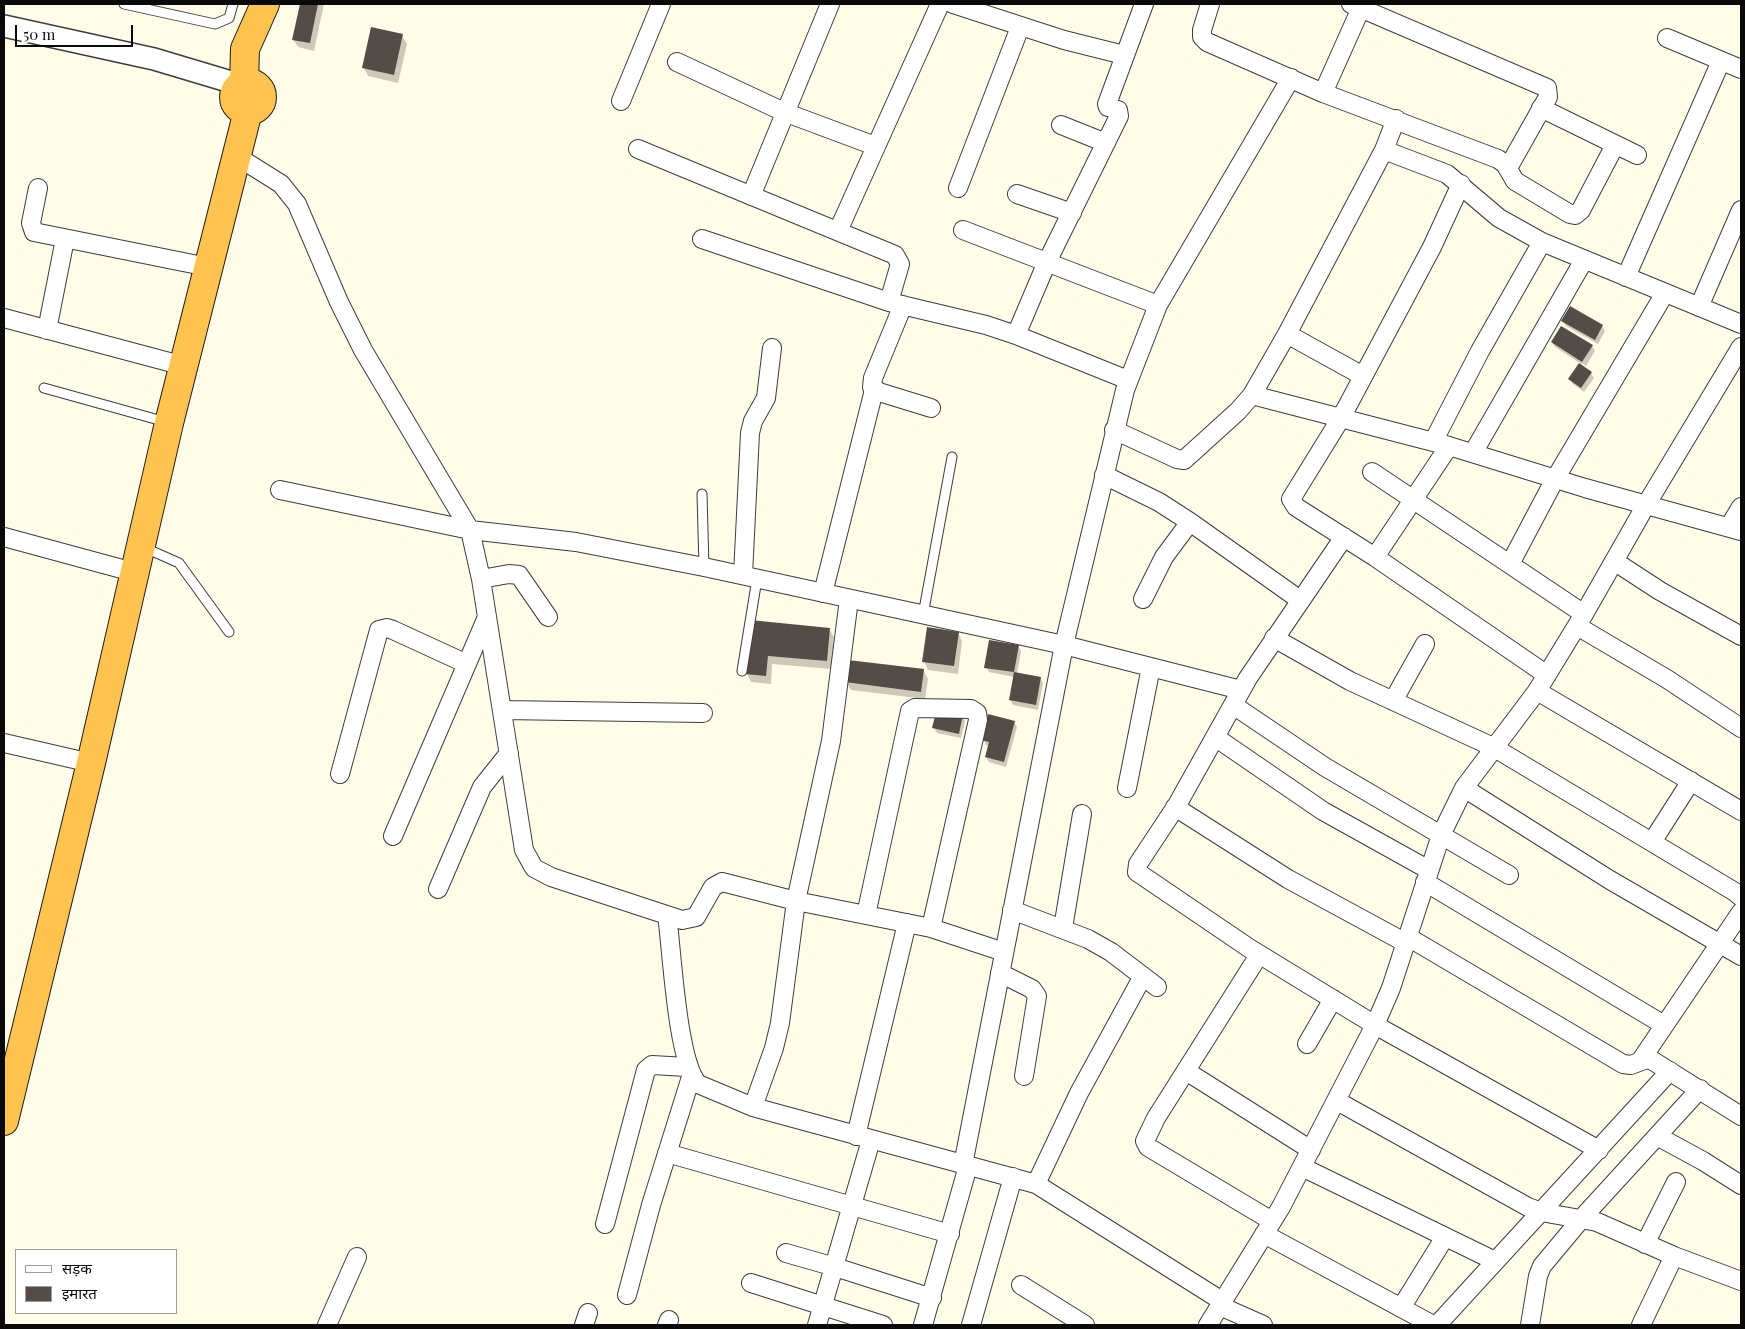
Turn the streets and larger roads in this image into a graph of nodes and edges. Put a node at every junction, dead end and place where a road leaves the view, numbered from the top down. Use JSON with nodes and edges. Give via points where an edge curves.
{"nodes":[{"id":1,"x":265,"y":4,"type":"edge"},
{"id":2,"x":661,"y":4,"type":"edge"},
{"id":3,"x":830,"y":4,"type":"edge"},
{"id":4,"x":940,"y":4,"type":"edge"},
{"id":5,"x":953,"y":4,"type":"edge"},
{"id":6,"x":1144,"y":4,"type":"edge"},
{"id":7,"x":1210,"y":4,"type":"edge"},
{"id":8,"x":1356,"y":6,"type":"edge"},
{"id":9,"x":994,"y":10,"type":"edge"},
{"id":10,"x":4,"y":26,"type":"edge"},
{"id":11,"x":1020,"y":26,"type":"junction"},
{"id":12,"x":1668,"y":38,"type":"dead end"},
{"id":13,"x":1124,"y":55,"type":"junction"},
{"id":14,"x":1721,"y":61,"type":"junction"},
{"id":15,"x":677,"y":62,"type":"dead end"},
{"id":16,"x":1741,"y":70,"type":"edge"},
{"id":17,"x":1291,"y":78,"type":"junction"},
{"id":18,"x":243,"y":85,"type":"junction"},
{"id":19,"x":1323,"y":93,"type":"junction"},
{"id":20,"x":621,"y":101,"type":"dead end"},
{"id":21,"x":1541,"y":108,"type":"junction"},
{"id":22,"x":784,"y":112,"type":"junction"},
{"id":23,"x":1396,"y":119,"type":"junction"},
{"id":24,"x":1061,"y":125,"type":"dead end"},
{"id":25,"x":1106,"y":144,"type":"junction"},
{"id":26,"x":1615,"y":145,"type":"junction"},
{"id":27,"x":875,"y":146,"type":"junction"},
{"id":28,"x":638,"y":149,"type":"dead end"},
{"id":29,"x":1384,"y":150,"type":"junction"},
{"id":30,"x":1637,"y":156,"type":"dead end"},
{"id":31,"x":238,"y":157,"type":"junction"},
{"id":32,"x":1508,"y":168,"type":"junction"},
{"id":33,"x":1461,"y":184,"type":"junction"},
{"id":34,"x":38,"y":188,"type":"dead end"},
{"id":35,"x":958,"y":188,"type":"dead end"},
{"id":36,"x":1017,"y":194,"type":"dead end"},
{"id":37,"x":751,"y":196,"type":"junction"},
{"id":38,"x":1072,"y":212,"type":"junction"},
{"id":39,"x":1740,"y":214,"type":"edge"},
{"id":40,"x":963,"y":230,"type":"dead end"},
{"id":41,"x":838,"y":231,"type":"junction"},
{"id":42,"x":65,"y":239,"type":"junction"},
{"id":43,"x":702,"y":239,"type":"dead end"},
{"id":44,"x":1542,"y":242,"type":"junction"},
{"id":45,"x":1584,"y":260,"type":"junction"},
{"id":46,"x":1047,"y":262,"type":"junction"},
{"id":47,"x":208,"y":267,"type":"junction"},
{"id":48,"x":1626,"y":277,"type":"junction"},
{"id":49,"x":1665,"y":293,"type":"junction"},
{"id":50,"x":896,"y":304,"type":"junction"},
{"id":51,"x":1158,"y":305,"type":"junction"},
{"id":52,"x":1699,"y":307,"type":"junction"},
{"id":53,"x":4,"y":318,"type":"edge"},
{"id":54,"x":1741,"y":324,"type":"edge"},
{"id":55,"x":47,"y":330,"type":"junction"},
{"id":56,"x":1287,"y":334,"type":"junction"},
{"id":57,"x":1016,"y":335,"type":"junction"},
{"id":58,"x":1741,"y":347,"type":"edge"},
{"id":59,"x":772,"y":348,"type":"dead end"},
{"id":60,"x":184,"y":366,"type":"junction"},
{"id":61,"x":1363,"y":376,"type":"junction"},
{"id":62,"x":1128,"y":380,"type":"junction"},
{"id":63,"x":874,"y":390,"type":"junction"},
{"id":64,"x":1252,"y":396,"type":"junction"},
{"id":65,"x":931,"y":408,"type":"dead end"},
{"id":66,"x":1340,"y":418,"type":"junction"},
{"id":67,"x":1114,"y":430,"type":"junction"},
{"id":68,"x":1441,"y":444,"type":"junction"},
{"id":69,"x":1473,"y":454,"type":"junction"},
{"id":70,"x":1372,"y":472,"type":"dead end"},
{"id":71,"x":1104,"y":475,"type":"junction"},
{"id":72,"x":1554,"y":479,"type":"junction"},
{"id":73,"x":280,"y":490,"type":"dead end"},
{"id":74,"x":1413,"y":499,"type":"junction"},
{"id":75,"x":1646,"y":505,"type":"junction"},
{"id":76,"x":1741,"y":507,"type":"edge"},
{"id":77,"x":1190,"y":522,"type":"junction"},
{"id":78,"x":1735,"y":529,"type":"edge"},
{"id":79,"x":470,"y":530,"type":"junction"},
{"id":80,"x":4,"y":537,"type":"edge"},
{"id":81,"x":1344,"y":537,"type":"junction"},
{"id":82,"x":1375,"y":557,"type":"junction"},
{"id":83,"x":1614,"y":561,"type":"junction"},
{"id":84,"x":1510,"y":564,"type":"junction"},
{"id":85,"x":133,"y":572,"type":"junction"},
{"id":86,"x":750,"y":577,"type":"junction"},
{"id":87,"x":481,"y":579,"type":"junction"},
{"id":88,"x":823,"y":593,"type":"junction"},
{"id":89,"x":849,"y":599,"type":"junction"},
{"id":90,"x":1143,"y":599,"type":"dead end"},
{"id":91,"x":1300,"y":600,"type":"junction"},
{"id":92,"x":488,"y":616,"type":"junction"},
{"id":93,"x":548,"y":617,"type":"dead end"},
{"id":94,"x":1581,"y":620,"type":"junction"},
{"id":95,"x":1741,"y":636,"type":"edge"},
{"id":96,"x":1274,"y":638,"type":"junction"},
{"id":97,"x":1425,"y":644,"type":"dead end"},
{"id":98,"x":1064,"y":645,"type":"junction"},
{"id":99,"x":467,"y":664,"type":"junction"},
{"id":100,"x":1151,"y":667,"type":"junction"},
{"id":101,"x":1547,"y":675,"type":"junction"},
{"id":102,"x":1537,"y":691,"type":"junction"},
{"id":103,"x":1237,"y":698,"type":"junction"},
{"id":104,"x":1393,"y":701,"type":"junction"},
{"id":105,"x":502,"y":710,"type":"junction"},
{"id":106,"x":703,"y":713,"type":"dead end"},
{"id":107,"x":1741,"y":728,"type":"edge"},
{"id":108,"x":1215,"y":737,"type":"junction"},
{"id":109,"x":4,"y":744,"type":"edge"},
{"id":110,"x":1493,"y":747,"type":"junction"},
{"id":111,"x":509,"y":753,"type":"junction"},
{"id":112,"x":91,"y":763,"type":"junction"},
{"id":113,"x":340,"y":774,"type":"dead end"},
{"id":114,"x":1691,"y":781,"type":"junction"},
{"id":115,"x":1127,"y":788,"type":"dead end"},
{"id":116,"x":1464,"y":788,"type":"junction"},
{"id":117,"x":1175,"y":807,"type":"junction"},
{"id":118,"x":1741,"y":811,"type":"edge"},
{"id":119,"x":1082,"y":814,"type":"dead end"},
{"id":120,"x":1441,"y":835,"type":"junction"},
{"id":121,"x":393,"y":836,"type":"dead end"},
{"id":122,"x":1652,"y":842,"type":"junction"},
{"id":123,"x":1509,"y":875,"type":"dead end"},
{"id":124,"x":1427,"y":876,"type":"junction"},
{"id":125,"x":438,"y":889,"type":"dead end"},
{"id":126,"x":1741,"y":897,"type":"edge"},
{"id":127,"x":796,"y":901,"type":"junction"},
{"id":128,"x":1012,"y":910,"type":"junction"},
{"id":129,"x":1741,"y":912,"type":"edge"},
{"id":130,"x":668,"y":915,"type":"junction"},
{"id":131,"x":866,"y":915,"type":"junction"},
{"id":132,"x":907,"y":923,"type":"junction"},
{"id":133,"x":931,"y":928,"type":"junction"},
{"id":134,"x":1063,"y":928,"type":"junction"},
{"id":135,"x":1407,"y":940,"type":"junction"},
{"id":136,"x":1720,"y":943,"type":"junction"},
{"id":137,"x":1004,"y":952,"type":"junction"},
{"id":138,"x":1259,"y":955,"type":"junction"},
{"id":139,"x":1741,"y":956,"type":"edge"},
{"id":140,"x":1000,"y":973,"type":"junction"},
{"id":141,"x":1143,"y":976,"type":"junction"},
{"id":142,"x":1157,"y":987,"type":"dead end"},
{"id":143,"x":1333,"y":999,"type":"junction"},
{"id":144,"x":1375,"y":1025,"type":"junction"},
{"id":145,"x":1664,"y":1025,"type":"junction"},
{"id":146,"x":1307,"y":1044,"type":"dead end"},
{"id":147,"x":1641,"y":1060,"type":"junction"},
{"id":148,"x":10,"y":1069,"type":"edge"},
{"id":149,"x":1186,"y":1071,"type":"junction"},
{"id":150,"x":1670,"y":1071,"type":"junction"},
{"id":151,"x":689,"y":1072,"type":"junction"},
{"id":152,"x":1024,"y":1076,"type":"dead end"},
{"id":153,"x":1700,"y":1089,"type":"junction"},
{"id":154,"x":1336,"y":1101,"type":"junction"},
{"id":155,"x":753,"y":1107,"type":"junction"},
{"id":156,"x":1741,"y":1116,"type":"edge"},
{"id":157,"x":4,"y":1121,"type":"edge"},
{"id":158,"x":1657,"y":1136,"type":"junction"},
{"id":159,"x":864,"y":1138,"type":"junction"},
{"id":160,"x":1311,"y":1150,"type":"junction"},
{"id":161,"x":1599,"y":1150,"type":"junction"},
{"id":162,"x":667,"y":1153,"type":"junction"},
{"id":163,"x":966,"y":1165,"type":"junction"},
{"id":164,"x":1302,"y":1167,"type":"junction"},
{"id":165,"x":1012,"y":1177,"type":"junction"},
{"id":166,"x":1676,"y":1182,"type":"dead end"},
{"id":167,"x":1036,"y":1184,"type":"junction"},
{"id":168,"x":1741,"y":1185,"type":"edge"},
{"id":169,"x":853,"y":1207,"type":"junction"},
{"id":170,"x":1541,"y":1212,"type":"junction"},
{"id":171,"x":1582,"y":1218,"type":"junction"},
{"id":172,"x":605,"y":1224,"type":"dead end"},
{"id":173,"x":1268,"y":1228,"type":"junction"},
{"id":174,"x":950,"y":1234,"type":"junction"},
{"id":175,"x":1445,"y":1237,"type":"junction"},
{"id":176,"x":1645,"y":1244,"type":"junction"},
{"id":177,"x":786,"y":1253,"type":"dead end"},
{"id":178,"x":1674,"y":1256,"type":"junction"},
{"id":179,"x":357,"y":1257,"type":"dead end"},
{"id":180,"x":1495,"y":1261,"type":"junction"},
{"id":181,"x":835,"y":1266,"type":"junction"},
{"id":182,"x":1741,"y":1281,"type":"edge"},
{"id":183,"x":751,"y":1283,"type":"dead end"},
{"id":184,"x":1021,"y":1285,"type":"dead end"},
{"id":185,"x":627,"y":1295,"type":"dead end"},
{"id":186,"x":932,"y":1298,"type":"junction"},
{"id":187,"x":1221,"y":1304,"type":"junction"},
{"id":188,"x":823,"y":1307,"type":"junction"},
{"id":189,"x":1401,"y":1308,"type":"junction"},
{"id":190,"x":326,"y":1325,"type":"edge"},
{"id":191,"x":817,"y":1325,"type":"edge"},
{"id":192,"x":883,"y":1325,"type":"edge"},
{"id":193,"x":923,"y":1325,"type":"edge"},
{"id":194,"x":971,"y":1325,"type":"edge"},
{"id":195,"x":1085,"y":1325,"type":"edge"},
{"id":196,"x":1208,"y":1325,"type":"edge"},
{"id":197,"x":1263,"y":1325,"type":"edge"},
{"id":198,"x":1433,"y":1325,"type":"edge"},
{"id":199,"x":1437,"y":1325,"type":"edge"},
{"id":200,"x":1530,"y":1325,"type":"edge"},
{"id":201,"x":1640,"y":1325,"type":"edge"}],
"edges":[{"from":1,"to":18,"type":"highway","via":[[245,49]]},
{"from":2,"to":20,"type":"street"},
{"from":3,"to":22,"type":"street"},
{"from":4,"to":27,"type":"street"},
{"from":5,"to":9,"type":"street"},
{"from":6,"to":13,"type":"street"},
{"from":7,"to":17,"type":"street","via":[[1202,30],[1204,40]]},
{"from":8,"to":19,"type":"street"},
{"from":8,"to":21,"type":"street","via":[[1547,88],[1549,94]]},
{"from":9,"to":11,"type":"street"},
{"from":10,"to":18,"type":"street","via":[[154,59]]},
{"from":11,"to":13,"type":"street"},
{"from":11,"to":35,"type":"street"},
{"from":12,"to":14,"type":"street"},
{"from":13,"to":25,"type":"street","via":[[1107,105],[1118,110],[1119,114]]},
{"from":14,"to":16,"type":"street"},
{"from":14,"to":48,"type":"street"},
{"from":15,"to":22,"type":"street"},
{"from":17,"to":19,"type":"street"},
{"from":17,"to":51,"type":"street"},
{"from":18,"to":31,"type":"highway","via":[[256,85],[263,98],[261,105],[248,112]]},
{"from":19,"to":23,"type":"street"},
{"from":21,"to":26,"type":"street"},
{"from":21,"to":32,"type":"street"},
{"from":22,"to":27,"type":"street"},
{"from":22,"to":37,"type":"street"},
{"from":23,"to":29,"type":"street"},
{"from":23,"to":32,"type":"street","via":[[1498,158]]},
{"from":24,"to":25,"type":"street"},
{"from":25,"to":38,"type":"street"},
{"from":26,"to":30,"type":"street"},
{"from":26,"to":32,"type":"street","via":[[1581,210],[1575,215],[1566,213],[1515,181]]},
{"from":27,"to":41,"type":"street"},
{"from":28,"to":37,"type":"street"},
{"from":29,"to":33,"type":"street","via":[[1435,168]]},
{"from":29,"to":56,"type":"street"},
{"from":31,"to":47,"type":"highway"},
{"from":31,"to":79,"type":"street","via":[[282,184],[297,204],[363,350]]},
{"from":33,"to":44,"type":"street","via":[[1499,218]]},
{"from":33,"to":61,"type":"street","via":[[1432,247]]},
{"from":34,"to":42,"type":"street","via":[[32,230]]},
{"from":36,"to":38,"type":"street"},
{"from":37,"to":41,"type":"street"},
{"from":38,"to":46,"type":"street"},
{"from":39,"to":52,"type":"street"},
{"from":40,"to":46,"type":"street"},
{"from":41,"to":50,"type":"street","via":[[898,258]]},
{"from":42,"to":47,"type":"street"},
{"from":42,"to":55,"type":"street"},
{"from":43,"to":50,"type":"street"},
{"from":44,"to":45,"type":"street"},
{"from":44,"to":68,"type":"street","via":[[1480,351]]},
{"from":45,"to":48,"type":"street"},
{"from":45,"to":69,"type":"street"},
{"from":46,"to":51,"type":"street"},
{"from":46,"to":57,"type":"street"},
{"from":47,"to":60,"type":"highway"},
{"from":48,"to":49,"type":"street"},
{"from":49,"to":52,"type":"street"},
{"from":49,"to":72,"type":"street"},
{"from":50,"to":57,"type":"street"},
{"from":50,"to":63,"type":"street","via":[[873,378]]},
{"from":51,"to":62,"type":"street"},
{"from":52,"to":54,"type":"street"},
{"from":53,"to":55,"type":"street"},
{"from":55,"to":60,"type":"street"},
{"from":56,"to":61,"type":"street"},
{"from":56,"to":64,"type":"street"},
{"from":57,"to":62,"type":"street"},
{"from":58,"to":75,"type":"street"},
{"from":59,"to":86,"type":"street","via":[[766,398],[750,433]]},
{"from":60,"to":85,"type":"highway"},
{"from":61,"to":66,"type":"street"},
{"from":62,"to":67,"type":"street"},
{"from":63,"to":65,"type":"street"},
{"from":63,"to":88,"type":"street"},
{"from":64,"to":66,"type":"street"},
{"from":64,"to":67,"type":"street","via":[[1184,460]]},
{"from":66,"to":68,"type":"street"},
{"from":66,"to":81,"type":"street","via":[[1291,499],[1296,507]]},
{"from":67,"to":71,"type":"street"},
{"from":68,"to":69,"type":"street"},
{"from":68,"to":74,"type":"street"},
{"from":69,"to":72,"type":"street"},
{"from":70,"to":74,"type":"street"},
{"from":71,"to":77,"type":"street","via":[[1159,502]]},
{"from":71,"to":98,"type":"street"},
{"from":72,"to":75,"type":"street"},
{"from":72,"to":84,"type":"street"},
{"from":73,"to":79,"type":"street"},
{"from":74,"to":82,"type":"street"},
{"from":74,"to":84,"type":"street"},
{"from":75,"to":78,"type":"street"},
{"from":75,"to":83,"type":"street"},
{"from":76,"to":78,"type":"street"},
{"from":77,"to":90,"type":"street","via":[[1164,557]]},
{"from":77,"to":91,"type":"street"},
{"from":79,"to":86,"type":"street","via":[[576,542]]},
{"from":79,"to":87,"type":"street"},
{"from":80,"to":85,"type":"street"},
{"from":81,"to":82,"type":"street"},
{"from":81,"to":91,"type":"street"},
{"from":82,"to":101,"type":"street"},
{"from":83,"to":94,"type":"street"},
{"from":83,"to":95,"type":"street"},
{"from":84,"to":94,"type":"street"},
{"from":85,"to":112,"type":"highway"},
{"from":86,"to":88,"type":"street"},
{"from":87,"to":92,"type":"street"},
{"from":87,"to":93,"type":"street","via":[[519,575]]},
{"from":88,"to":89,"type":"street"},
{"from":89,"to":98,"type":"street"},
{"from":89,"to":127,"type":"street","via":[[831,741]]},
{"from":91,"to":96,"type":"street"},
{"from":92,"to":99,"type":"street"},
{"from":92,"to":105,"type":"street"},
{"from":94,"to":101,"type":"street"},
{"from":94,"to":107,"type":"street"},
{"from":96,"to":103,"type":"street"},
{"from":96,"to":104,"type":"street"},
{"from":97,"to":104,"type":"street"},
{"from":98,"to":100,"type":"street"},
{"from":98,"to":128,"type":"street"},
{"from":99,"to":113,"type":"street","via":[[393,630],[379,630]]},
{"from":99,"to":121,"type":"street"},
{"from":100,"to":103,"type":"street"},
{"from":100,"to":115,"type":"street"},
{"from":101,"to":102,"type":"street"},
{"from":102,"to":110,"type":"street"},
{"from":102,"to":114,"type":"street"},
{"from":103,"to":108,"type":"street"},
{"from":103,"to":120,"type":"street","via":[[1325,767]]},
{"from":104,"to":110,"type":"street"},
{"from":105,"to":106,"type":"street"},
{"from":105,"to":111,"type":"street"},
{"from":108,"to":117,"type":"street"},
{"from":108,"to":124,"type":"street","via":[[1315,806]]},
{"from":109,"to":112,"type":"street"},
{"from":110,"to":116,"type":"street"},
{"from":110,"to":122,"type":"street"},
{"from":111,"to":125,"type":"street","via":[[482,787]]},
{"from":111,"to":130,"type":"street","via":[[524,850],[534,868],[551,877]]},
{"from":112,"to":148,"type":"highway"},
{"from":114,"to":118,"type":"street"},
{"from":114,"to":122,"type":"street"},
{"from":116,"to":120,"type":"street"},
{"from":116,"to":136,"type":"street","via":[[1610,880]]},
{"from":117,"to":135,"type":"street","via":[[1288,880]]},
{"from":117,"to":138,"type":"street","via":[[1138,864],[1137,872]]},
{"from":119,"to":134,"type":"street"},
{"from":120,"to":123,"type":"street"},
{"from":120,"to":124,"type":"street"},
{"from":122,"to":126,"type":"street"},
{"from":124,"to":135,"type":"street"},
{"from":124,"to":145,"type":"street"},
{"from":127,"to":130,"type":"street","via":[[719,882],[693,919],[682,920]]},
{"from":127,"to":131,"type":"street"},
{"from":127,"to":155,"type":"street","via":[[778,1030]]},
{"from":128,"to":134,"type":"street"},
{"from":128,"to":137,"type":"street"},
{"from":129,"to":136,"type":"street"},
{"from":130,"to":151,"type":"street"},
{"from":131,"to":132,"type":"street"},
{"from":131,"to":133,"type":"street","via":[[910,711],[915,708],[971,710],[978,713],[978,720]]},
{"from":132,"to":133,"type":"street"},
{"from":132,"to":159,"type":"street"},
{"from":133,"to":137,"type":"street"},
{"from":134,"to":141,"type":"street","via":[[1111,952]]},
{"from":135,"to":144,"type":"street"},
{"from":135,"to":147,"type":"street","via":[[1623,1064],[1631,1065]]},
{"from":136,"to":139,"type":"street"},
{"from":136,"to":145,"type":"street"},
{"from":137,"to":140,"type":"street"},
{"from":138,"to":143,"type":"street"},
{"from":138,"to":149,"type":"street"},
{"from":140,"to":152,"type":"street","via":[[1032,989],[1037,996]]},
{"from":140,"to":163,"type":"street"},
{"from":141,"to":142,"type":"street"},
{"from":141,"to":167,"type":"street","via":[[1078,1093]]},
{"from":143,"to":144,"type":"street"},
{"from":143,"to":146,"type":"street"},
{"from":144,"to":154,"type":"street"},
{"from":144,"to":161,"type":"street"},
{"from":145,"to":147,"type":"street"},
{"from":147,"to":150,"type":"street","via":[[1650,1059]]},
{"from":148,"to":157,"type":"highway"},
{"from":149,"to":160,"type":"street"},
{"from":149,"to":173,"type":"street","via":[[1146,1134],[1145,1144]]},
{"from":150,"to":153,"type":"street"},
{"from":150,"to":161,"type":"street"},
{"from":151,"to":155,"type":"street","via":[[698,1084],[709,1091]]},
{"from":151,"to":162,"type":"street"},
{"from":151,"to":172,"type":"street","via":[[652,1065],[646,1070]]},
{"from":153,"to":156,"type":"street"},
{"from":153,"to":158,"type":"street"},
{"from":154,"to":160,"type":"street"},
{"from":154,"to":170,"type":"street"},
{"from":155,"to":159,"type":"street"},
{"from":158,"to":168,"type":"street"},
{"from":158,"to":171,"type":"street"},
{"from":159,"to":163,"type":"street"},
{"from":159,"to":169,"type":"street"},
{"from":160,"to":164,"type":"street"},
{"from":161,"to":170,"type":"street"},
{"from":162,"to":169,"type":"street"},
{"from":162,"to":185,"type":"street"},
{"from":163,"to":165,"type":"street"},
{"from":163,"to":174,"type":"street"},
{"from":164,"to":173,"type":"street"},
{"from":164,"to":175,"type":"street"},
{"from":165,"to":167,"type":"street"},
{"from":165,"to":194,"type":"street"},
{"from":166,"to":176,"type":"street"},
{"from":167,"to":187,"type":"street"},
{"from":169,"to":174,"type":"street"},
{"from":169,"to":181,"type":"street"},
{"from":170,"to":171,"type":"street"},
{"from":170,"to":180,"type":"street"},
{"from":171,"to":176,"type":"street"},
{"from":171,"to":200,"type":"street","via":[[1539,1271]]},
{"from":173,"to":187,"type":"street"},
{"from":173,"to":189,"type":"street"},
{"from":174,"to":186,"type":"street"},
{"from":175,"to":180,"type":"street"},
{"from":175,"to":189,"type":"street"},
{"from":176,"to":178,"type":"street"},
{"from":177,"to":181,"type":"street"},
{"from":178,"to":182,"type":"street"},
{"from":178,"to":201,"type":"street"},
{"from":179,"to":190,"type":"street"},
{"from":180,"to":199,"type":"street"},
{"from":181,"to":186,"type":"street"},
{"from":181,"to":188,"type":"street"},
{"from":183,"to":188,"type":"street"},
{"from":184,"to":195,"type":"street"},
{"from":186,"to":193,"type":"street"},
{"from":187,"to":196,"type":"street"},
{"from":187,"to":197,"type":"street"},
{"from":188,"to":191,"type":"street"},
{"from":188,"to":192,"type":"street"},
{"from":189,"to":198,"type":"street"}]}
